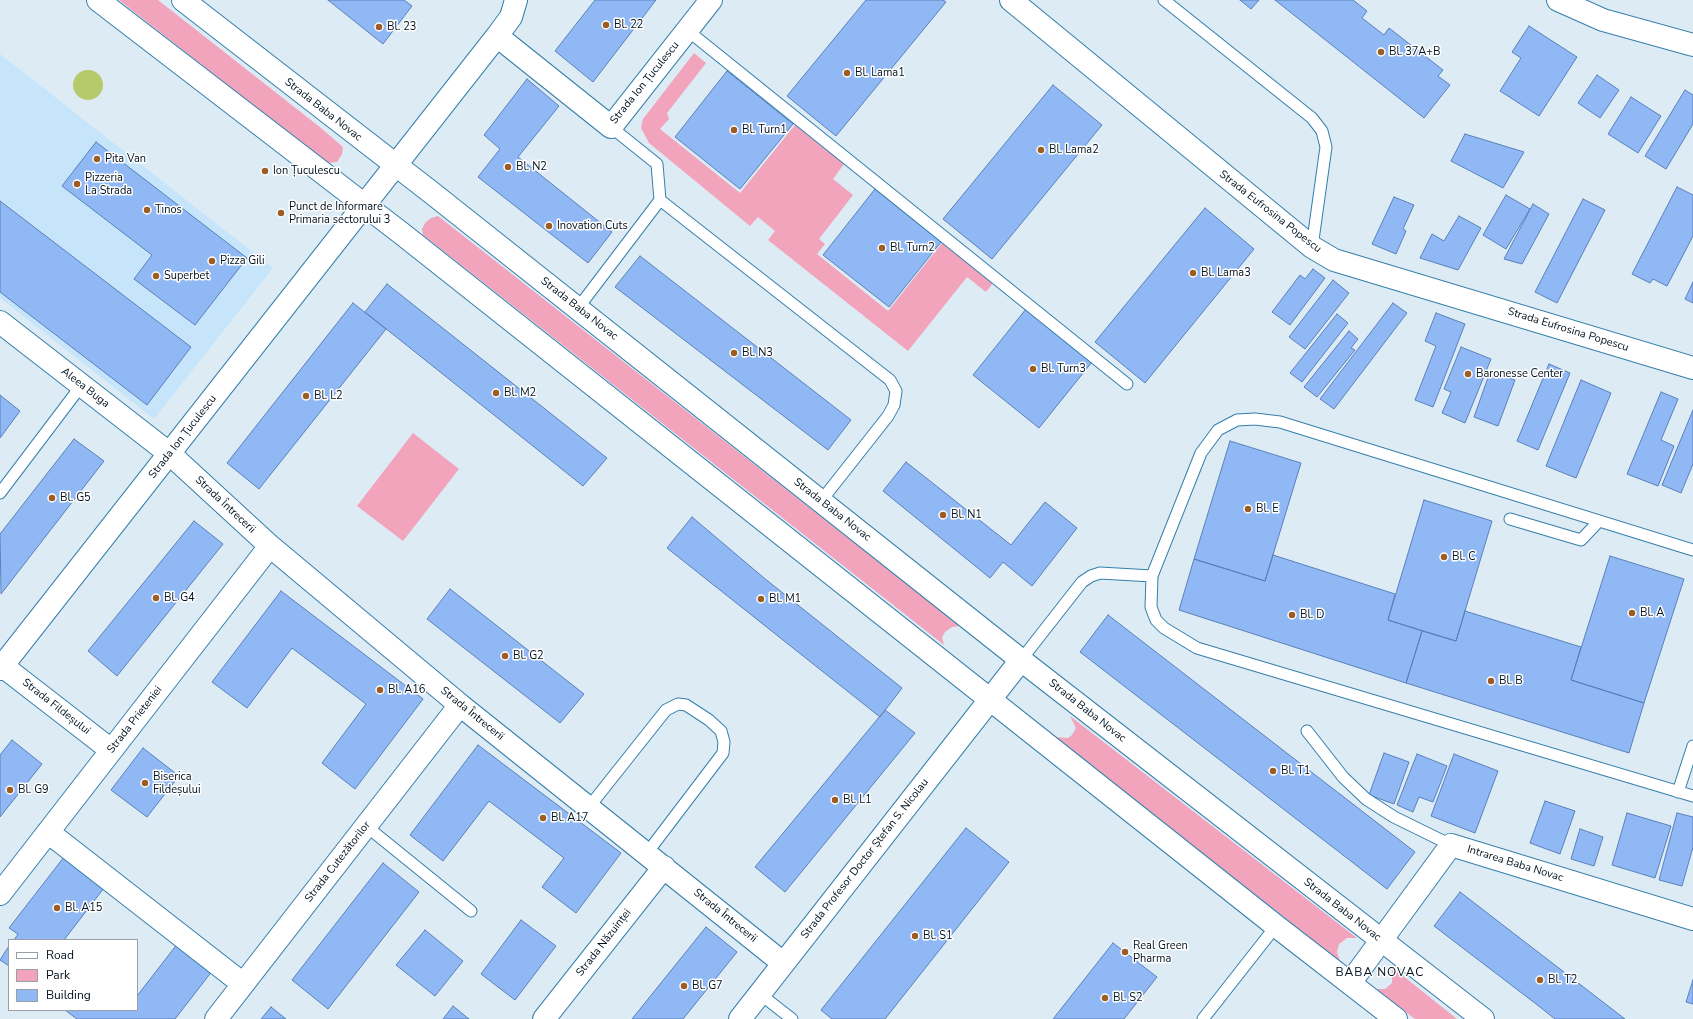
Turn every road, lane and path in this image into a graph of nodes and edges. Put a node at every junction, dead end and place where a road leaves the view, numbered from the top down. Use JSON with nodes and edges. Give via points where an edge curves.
{"nodes":[{"id":1,"x":98,"y":0,"type":"edge"},
{"id":2,"x":183,"y":0,"type":"edge"},
{"id":3,"x":516,"y":0,"type":"edge"},
{"id":4,"x":711,"y":0,"type":"edge"},
{"id":5,"x":1011,"y":0,"type":"edge"},
{"id":6,"x":1164,"y":0,"type":"edge"},
{"id":7,"x":1558,"y":0,"type":"edge"},
{"id":8,"x":687,"y":30,"type":"junction"},
{"id":9,"x":497,"y":36,"type":"junction"},
{"id":10,"x":1693,"y":45,"type":"edge"},
{"id":11,"x":611,"y":127,"type":"junction"},
{"id":12,"x":396,"y":166,"type":"junction"},
{"id":13,"x":660,"y":200,"type":"junction"},
{"id":14,"x":365,"y":205,"type":"junction"},
{"id":15,"x":1312,"y":247,"type":"junction"},
{"id":16,"x":578,"y":308,"type":"junction"},
{"id":17,"x":0,"y":322,"type":"edge"},
{"id":18,"x":1693,"y":368,"type":"edge"},
{"id":19,"x":1127,"y":384,"type":"dead end"},
{"id":20,"x":81,"y":386,"type":"junction"},
{"id":21,"x":170,"y":454,"type":"junction"},
{"id":22,"x":0,"y":493,"type":"edge"},
{"id":23,"x":821,"y":501,"type":"junction"},
{"id":24,"x":1510,"y":518,"type":"dead end"},
{"id":25,"x":1599,"y":521,"type":"junction"},
{"id":26,"x":270,"y":546,"type":"junction"},
{"id":27,"x":1693,"y":550,"type":"edge"},
{"id":28,"x":1152,"y":576,"type":"junction"},
{"id":29,"x":1021,"y":660,"type":"junction"},
{"id":30,"x":1,"y":666,"type":"edge"},
{"id":31,"x":990,"y":700,"type":"junction"},
{"id":32,"x":460,"y":705,"type":"junction"},
{"id":33,"x":1307,"y":731,"type":"dead end"},
{"id":34,"x":1693,"y":746,"type":"edge"},
{"id":35,"x":111,"y":750,"type":"junction"},
{"id":36,"x":1678,"y":792,"type":"junction"},
{"id":37,"x":1693,"y":796,"type":"edge"},
{"id":38,"x":589,"y":807,"type":"junction"},
{"id":39,"x":366,"y":826,"type":"junction"},
{"id":40,"x":48,"y":832,"type":"junction"},
{"id":41,"x":1451,"y":845,"type":"junction"},
{"id":42,"x":647,"y":853,"type":"junction"},
{"id":43,"x":664,"y":867,"type":"junction"},
{"id":44,"x":0,"y":894,"type":"edge"},
{"id":45,"x":471,"y":911,"type":"dead end"},
{"id":46,"x":1693,"y":918,"type":"edge"},
{"id":47,"x":1276,"y":926,"type":"junction"},
{"id":48,"x":1381,"y":940,"type":"junction"},
{"id":49,"x":783,"y":963,"type":"junction"},
{"id":50,"x":1350,"y":983,"type":"junction"},
{"id":51,"x":243,"y":984,"type":"junction"},
{"id":52,"x":760,"y":994,"type":"junction"},
{"id":53,"x":216,"y":1019,"type":"edge"},
{"id":54,"x":544,"y":1019,"type":"edge"},
{"id":55,"x":740,"y":1019,"type":"edge"},
{"id":56,"x":792,"y":1019,"type":"edge"},
{"id":57,"x":1203,"y":1019,"type":"edge"},
{"id":58,"x":1396,"y":1019,"type":"edge"},
{"id":59,"x":1483,"y":1019,"type":"edge"}],
"edges":[{"from":1,"to":14,"type":"street"},
{"from":2,"to":12,"type":"street","name":"Strada Baba Novac"},
{"from":3,"to":9,"type":"street","via":[[511,17]]},
{"from":4,"to":8,"type":"street","name":"Strada Ion Țuculescu"},
{"from":5,"to":15,"type":"street","name":"Strada Eufrosina Popescu"},
{"from":6,"to":15,"type":"lane","via":[[1312,118],[1322,131],[1326,147]]},
{"from":7,"to":10,"type":"street","via":[[1603,20]]},
{"from":8,"to":11,"type":"street","name":"Strada Ion Țuculescu"},
{"from":8,"to":19,"type":"lane"},
{"from":9,"to":11,"type":"street","name":"Strada Ion Țuculescu"},
{"from":9,"to":12,"type":"street"},
{"from":11,"to":13,"type":"lane","via":[[657,164]]},
{"from":12,"to":14,"type":"street","name":"Strada Ion Țuculescu"},
{"from":12,"to":16,"type":"street","name":"Strada Baba Novac"},
{"from":13,"to":16,"type":"lane"},
{"from":13,"to":23,"type":"lane","via":[[890,380],[896,391],[894,405],[888,416]]},
{"from":14,"to":21,"type":"street","name":"Strada Ion Țuculescu"},
{"from":14,"to":31,"type":"street"},
{"from":15,"to":18,"type":"street","name":"Strada Eufrosina Popescu","via":[[1334,260]]},
{"from":16,"to":23,"type":"street","name":"Strada Baba Novac"},
{"from":17,"to":20,"type":"street","name":"Aleea Buga"},
{"from":20,"to":21,"type":"street","name":"Aleea Buga"},
{"from":20,"to":22,"type":"lane"},
{"from":21,"to":26,"type":"street","name":"Strada Întrecerii"},
{"from":21,"to":30,"type":"street","name":"Strada Ion Țuculescu"},
{"from":23,"to":29,"type":"street","name":"Strada Baba Novac"},
{"from":24,"to":25,"type":"lane","via":[[1581,540]]},
{"from":25,"to":27,"type":"lane"},
{"from":25,"to":28,"type":"lane","via":[[1280,422],[1237,420],[1218,430],[1201,453]]},
{"from":26,"to":32,"type":"street","name":"Strada Întrecerii"},
{"from":26,"to":35,"type":"street","name":"Strada Prieteniei"},
{"from":28,"to":29,"type":"lane","via":[[1100,573],[1091,576],[1082,582]]},
{"from":28,"to":36,"type":"lane","via":[[1151,607],[1156,620],[1164,628],[1198,648]]},
{"from":29,"to":31,"type":"street","name":"Strada Profesor Doctor Ștefan S. Nicolau"},
{"from":29,"to":48,"type":"street","name":"Strada Baba Novac"},
{"from":30,"to":35,"type":"street","name":"Strada Fildeșului"},
{"from":31,"to":47,"type":"street"},
{"from":31,"to":49,"type":"street","name":"Strada Profesor Doctor Ștefan S. Nicolau"},
{"from":32,"to":38,"type":"street","name":"Strada Întrecerii"},
{"from":32,"to":39,"type":"street","name":"Strada Cutezătorilor"},
{"from":33,"to":41,"type":"lane","via":[[1343,777],[1366,798],[1394,817]]},
{"from":34,"to":36,"type":"lane"},
{"from":35,"to":40,"type":"street","name":"Strada Prieteniei"},
{"from":36,"to":37,"type":"lane"},
{"from":38,"to":42,"type":"street","name":"Strada Întrecerii"},
{"from":38,"to":42,"type":"lane","via":[[666,710],[678,704],[686,705],[709,720],[721,731],[723,753]]},
{"from":39,"to":45,"type":"lane"},
{"from":39,"to":51,"type":"street","name":"Strada Cutezătorilor"},
{"from":40,"to":44,"type":"street","name":"Strada Prieteniei"},
{"from":40,"to":51,"type":"street"},
{"from":41,"to":46,"type":"street","name":"Intrarea Baba Novac"},
{"from":41,"to":48,"type":"street"},
{"from":42,"to":43,"type":"street","name":"Strada Întrecerii"},
{"from":43,"to":49,"type":"street","name":"Strada Întrecerii"},
{"from":43,"to":54,"type":"street","name":"Strada Năzuinței"},
{"from":47,"to":50,"type":"street"},
{"from":47,"to":57,"type":"lane"},
{"from":48,"to":50,"type":"street"},
{"from":48,"to":59,"type":"street","name":"Strada Baba Novac"},
{"from":49,"to":52,"type":"street","name":"Strada Profesor Doctor Ștefan S. Nicolau"},
{"from":50,"to":58,"type":"street"},
{"from":51,"to":53,"type":"street","name":"Strada Cutezătorilor"},
{"from":52,"to":55,"type":"street","name":"Strada Profesor Doctor Ștefan S. Nicolau"},
{"from":52,"to":56,"type":"lane"}]}
